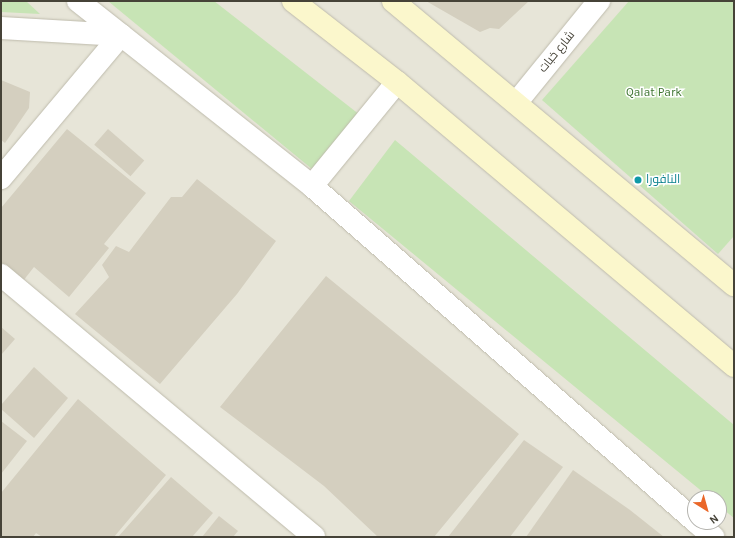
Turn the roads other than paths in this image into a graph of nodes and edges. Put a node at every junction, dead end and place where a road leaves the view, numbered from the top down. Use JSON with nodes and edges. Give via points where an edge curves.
{"nodes":[{"id":1,"x":78,"y":1,"type":"edge"},
{"id":2,"x":293,"y":1,"type":"edge"},
{"id":3,"x":393,"y":1,"type":"edge"},
{"id":4,"x":599,"y":1,"type":"edge"},
{"id":5,"x":1,"y":28,"type":"edge"},
{"id":6,"x":121,"y":35,"type":"junction"},
{"id":7,"x":397,"y":82,"type":"junction"},
{"id":8,"x":516,"y":103,"type":"junction"},
{"id":9,"x":1,"y":178,"type":"edge"},
{"id":10,"x":312,"y":186,"type":"junction"},
{"id":11,"x":1,"y":275,"type":"edge"},
{"id":12,"x":733,"y":282,"type":"edge"},
{"id":13,"x":734,"y":366,"type":"edge"},
{"id":14,"x":687,"y":517,"type":"edge"},
{"id":15,"x":314,"y":537,"type":"edge"}],
"edges":[{"from":1,"to":6,"type":"street"},
{"from":2,"to":7,"type":"main road"},
{"from":3,"to":8,"type":"main road"},
{"from":4,"to":8,"type":"street","name":"شارع خبات"},
{"from":5,"to":6,"type":"street"},
{"from":6,"to":9,"type":"street"},
{"from":6,"to":10,"type":"street"},
{"from":7,"to":10,"type":"street"},
{"from":7,"to":13,"type":"main road"},
{"from":8,"to":12,"type":"main road"},
{"from":10,"to":14,"type":"street"},
{"from":11,"to":15,"type":"street"}]}
